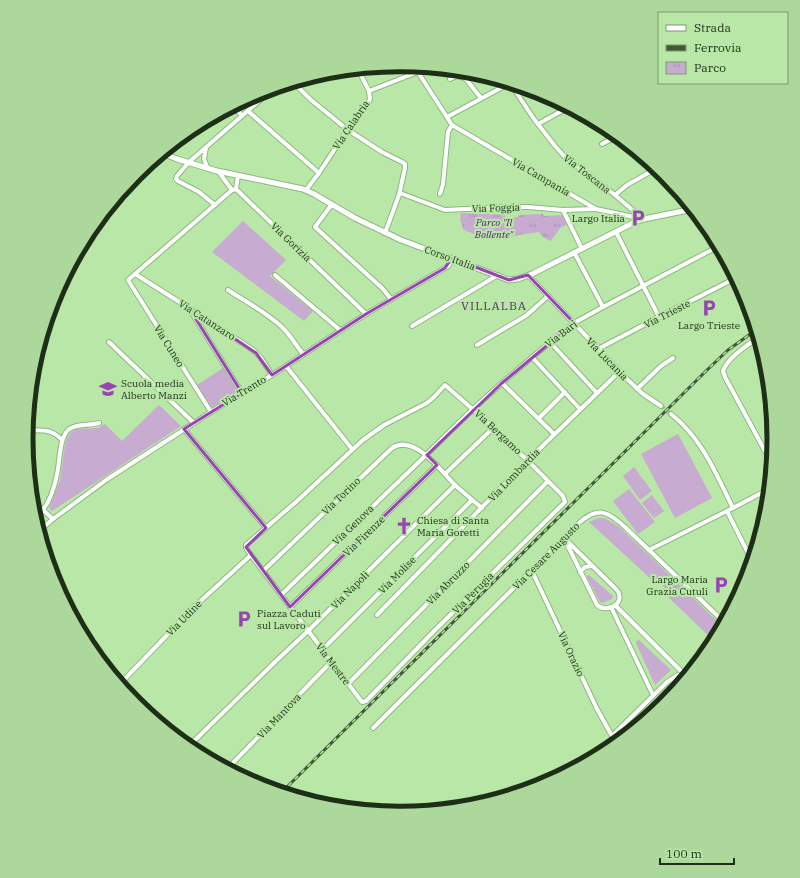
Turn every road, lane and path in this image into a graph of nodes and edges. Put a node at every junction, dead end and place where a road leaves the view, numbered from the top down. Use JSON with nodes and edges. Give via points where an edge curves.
{"nodes":[{"id":1,"x":418,"y":73,"type":"joint"},
{"id":2,"x":361,"y":74,"type":"edge"},
{"id":3,"x":456,"y":76,"type":"edge"},
{"id":4,"x":462,"y":77,"type":"edge"},
{"id":5,"x":450,"y":79,"type":"dead end"},
{"id":6,"x":298,"y":87,"type":"edge"},
{"id":7,"x":502,"y":87,"type":"edge"},
{"id":8,"x":515,"y":90,"type":"edge"},
{"id":9,"x":369,"y":91,"type":"junction"},
{"id":10,"x":481,"y":98,"type":"junction"},
{"id":11,"x":261,"y":100,"type":"edge"},
{"id":12,"x":237,"y":110,"type":"edge"},
{"id":13,"x":562,"y":110,"type":"edge"},
{"id":14,"x":248,"y":111,"type":"junction"},
{"id":15,"x":242,"y":116,"type":"junction"},
{"id":16,"x":447,"y":116,"type":"junction"},
{"id":17,"x":538,"y":124,"type":"junction"},
{"id":18,"x":452,"y":125,"type":"junction"},
{"id":19,"x":348,"y":130,"type":"junction"},
{"id":20,"x":611,"y":139,"type":"edge"},
{"id":21,"x":602,"y":144,"type":"dead end"},
{"id":22,"x":206,"y":147,"type":"junction"},
{"id":23,"x":168,"y":155,"type":"edge"},
{"id":24,"x":189,"y":162,"type":"junction"},
{"id":25,"x":207,"y":167,"type":"junction"},
{"id":26,"x":217,"y":171,"type":"junction"},
{"id":27,"x":651,"y":171,"type":"edge"},
{"id":28,"x":319,"y":173,"type":"junction"},
{"id":29,"x":238,"y":175,"type":"junction"},
{"id":30,"x":234,"y":190,"type":"junction"},
{"id":31,"x":306,"y":190,"type":"junction"},
{"id":32,"x":400,"y":193,"type":"junction"},
{"id":33,"x":440,"y":194,"type":"dead end"},
{"id":34,"x":615,"y":195,"type":"junction"},
{"id":35,"x":332,"y":204,"type":"junction"},
{"id":36,"x":215,"y":205,"type":"junction"},
{"id":37,"x":596,"y":209,"type":"junction"},
{"id":38,"x":564,"y":210,"type":"junction"},
{"id":39,"x":687,"y":210,"type":"edge"},
{"id":40,"x":644,"y":219,"type":"junction"},
{"id":41,"x":616,"y":232,"type":"junction"},
{"id":42,"x":385,"y":233,"type":"junction"},
{"id":43,"x":582,"y":249,"type":"junction"},
{"id":44,"x":714,"y":249,"type":"edge"},
{"id":45,"x":574,"y":252,"type":"junction"},
{"id":46,"x":452,"y":258,"type":"junction"},
{"id":47,"x":135,"y":274,"type":"junction"},
{"id":48,"x":275,"y":275,"type":"dead end"},
{"id":49,"x":498,"y":275,"type":"junction"},
{"id":50,"x":528,"y":275,"type":"junction"},
{"id":51,"x":731,"y":281,"type":"edge"},
{"id":52,"x":643,"y":286,"type":"junction"},
{"id":53,"x":228,"y":290,"type":"dead end"},
{"id":54,"x":548,"y":296,"type":"junction"},
{"id":55,"x":391,"y":299,"type":"junction"},
{"id":56,"x":603,"y":307,"type":"junction"},
{"id":57,"x":189,"y":308,"type":"junction"},
{"id":58,"x":366,"y":314,"type":"junction"},
{"id":59,"x":658,"y":317,"type":"junction"},
{"id":60,"x":574,"y":323,"type":"junction"},
{"id":61,"x":412,"y":326,"type":"dead end"},
{"id":62,"x":340,"y":330,"type":"junction"},
{"id":63,"x":753,"y":341,"type":"edge"},
{"id":64,"x":109,"y":342,"type":"dead end"},
{"id":65,"x":550,"y":342,"type":"junction"},
{"id":66,"x":478,"y":345,"type":"dead end"},
{"id":67,"x":598,"y":350,"type":"junction"},
{"id":68,"x":303,"y":354,"type":"junction"},
{"id":69,"x":532,"y":357,"type":"junction"},
{"id":70,"x":673,"y":358,"type":"dead end"},
{"id":71,"x":286,"y":366,"type":"junction"},
{"id":72,"x":620,"y":372,"type":"junction"},
{"id":73,"x":272,"y":374,"type":"junction"},
{"id":74,"x":502,"y":383,"type":"junction"},
{"id":75,"x":637,"y":389,"type":"junction"},
{"id":76,"x":565,"y":392,"type":"junction"},
{"id":77,"x":242,"y":393,"type":"junction"},
{"id":78,"x":597,"y":393,"type":"junction"},
{"id":79,"x":661,"y":406,"type":"tunnel mouth"},
{"id":80,"x":473,"y":409,"type":"junction"},
{"id":81,"x":580,"y":409,"type":"junction"},
{"id":82,"x":211,"y":412,"type":"junction"},
{"id":83,"x":671,"y":414,"type":"tunnel mouth"},
{"id":84,"x":538,"y":418,"type":"junction"},
{"id":85,"x":99,"y":423,"type":"dead end"},
{"id":86,"x":194,"y":423,"type":"junction"},
{"id":87,"x":494,"y":427,"type":"junction"},
{"id":88,"x":184,"y":429,"type":"junction"},
{"id":89,"x":33,"y":430,"type":"edge"},
{"id":90,"x":554,"y":434,"type":"junction"},
{"id":91,"x":62,"y":440,"type":"junction"},
{"id":92,"x":352,"y":449,"type":"junction"},
{"id":93,"x":766,"y":454,"type":"edge"},
{"id":94,"x":426,"y":455,"type":"junction"},
{"id":95,"x":528,"y":460,"type":"junction"},
{"id":96,"x":437,"y":465,"type":"junction"},
{"id":97,"x":445,"y":474,"type":"junction"},
{"id":98,"x":548,"y":481,"type":"junction"},
{"id":99,"x":455,"y":485,"type":"junction"},
{"id":100,"x":763,"y":492,"type":"edge"},
{"id":101,"x":472,"y":500,"type":"junction"},
{"id":102,"x":482,"y":508,"type":"junction"},
{"id":103,"x":733,"y":508,"type":"junction"},
{"id":104,"x":43,"y":510,"type":"junction"},
{"id":105,"x":727,"y":511,"type":"junction"},
{"id":106,"x":40,"y":513,"type":"edge"},
{"id":107,"x":53,"y":519,"type":"junction"},
{"id":108,"x":44,"y":527,"type":"edge"},
{"id":109,"x":266,"y":528,"type":"junction"},
{"id":110,"x":564,"y":538,"type":"junction"},
{"id":111,"x":649,"y":550,"type":"junction"},
{"id":112,"x":749,"y":554,"type":"edge"},
{"id":113,"x":251,"y":555,"type":"junction"},
{"id":114,"x":592,"y":566,"type":"junction"},
{"id":115,"x":532,"y":570,"type":"junction"},
{"id":116,"x":263,"y":571,"type":"junction"},
{"id":117,"x":580,"y":572,"type":"junction"},
{"id":118,"x":281,"y":595,"type":"junction"},
{"id":119,"x":613,"y":606,"type":"junction"},
{"id":120,"x":290,"y":607,"type":"junction"},
{"id":121,"x":378,"y":615,"type":"dead end"},
{"id":122,"x":720,"y":618,"type":"edge"},
{"id":123,"x":308,"y":631,"type":"junction"},
{"id":124,"x":322,"y":650,"type":"junction"},
{"id":125,"x":332,"y":662,"type":"junction"},
{"id":126,"x":683,"y":672,"type":"edge"},
{"id":127,"x":681,"y":675,"type":"edge"},
{"id":128,"x":123,"y":680,"type":"edge"},
{"id":129,"x":348,"y":684,"type":"junction"},
{"id":130,"x":653,"y":695,"type":"junction"},
{"id":131,"x":361,"y":702,"type":"joint"},
{"id":132,"x":373,"y":728,"type":"dead end"},
{"id":133,"x":193,"y":742,"type":"edge"},
{"id":134,"x":231,"y":765,"type":"edge"}],
"edges":[{"from":1,"to":9,"type":"street","name":"Via Calabria"},
{"from":1,"to":16,"type":"street"},
{"from":2,"to":9,"type":"street"},
{"from":3,"to":5,"type":"street"},
{"from":4,"to":10,"type":"street"},
{"from":6,"to":19,"type":"street"},
{"from":7,"to":10,"type":"street"},
{"from":8,"to":17,"type":"street","name":"Via Toscana"},
{"from":9,"to":19,"type":"street","name":"Via Calabria","via":[[369,102]]},
{"from":10,"to":16,"type":"street"},
{"from":11,"to":14,"type":"street"},
{"from":12,"to":15,"type":"street"},
{"from":13,"to":17,"type":"street"},
{"from":14,"to":15,"type":"street"},
{"from":14,"to":28,"type":"street"},
{"from":15,"to":22,"type":"street"},
{"from":16,"to":18,"type":"street"},
{"from":17,"to":34,"type":"street","name":"Via Toscana","via":[[564,156]]},
{"from":18,"to":33,"type":"street","via":[[448,132]]},
{"from":18,"to":37,"type":"street","name":"Via Campania"},
{"from":19,"to":28,"type":"street","name":"Via Calabria"},
{"from":19,"to":32,"type":"street","via":[[405,164]]},
{"from":20,"to":21,"type":"street"},
{"from":22,"to":24,"type":"street"},
{"from":22,"to":25,"type":"street","via":[[204,159]]},
{"from":23,"to":24,"type":"street","name":"Corso Italia"},
{"from":24,"to":25,"type":"street","name":"Corso Italia"},
{"from":24,"to":36,"type":"street","via":[[176,180],[202,194]]},
{"from":25,"to":26,"type":"street","name":"Corso Italia"},
{"from":26,"to":29,"type":"street","name":"Corso Italia"},
{"from":26,"to":30,"type":"street","name":"Via Gorizia"},
{"from":27,"to":34,"type":"street","via":[[626,185]]},
{"from":28,"to":31,"type":"street","name":"Via Calabria"},
{"from":29,"to":30,"type":"street"},
{"from":29,"to":31,"type":"street","name":"Corso Italia"},
{"from":30,"to":36,"type":"street"},
{"from":30,"to":58,"type":"street","name":"Via Gorizia"},
{"from":31,"to":35,"type":"street","name":"Corso Italia"},
{"from":32,"to":38,"type":"street","name":"Via Foggia","via":[[445,210],[512,207]]},
{"from":32,"to":42,"type":"street"},
{"from":34,"to":40,"type":"street","name":"Via Toscana"},
{"from":35,"to":42,"type":"street","name":"Corso Italia"},
{"from":35,"to":55,"type":"street","via":[[315,227]]},
{"from":36,"to":47,"type":"street"},
{"from":37,"to":38,"type":"street","name":"Via Foggia"},
{"from":37,"to":40,"type":"street","name":"Via Campania"},
{"from":38,"to":43,"type":"street"},
{"from":39,"to":40,"type":"street","name":"Corso Italia"},
{"from":40,"to":41,"type":"street","name":"Corso Italia"},
{"from":41,"to":43,"type":"street","name":"Corso Italia"},
{"from":41,"to":52,"type":"street"},
{"from":42,"to":46,"type":"street","name":"Corso Italia"},
{"from":43,"to":45,"type":"street","name":"Corso Italia"},
{"from":44,"to":52,"type":"street","name":"Via Bari"},
{"from":45,"to":50,"type":"street","name":"Corso Italia"},
{"from":45,"to":56,"type":"street"},
{"from":46,"to":49,"type":"street","name":"Corso Italia"},
{"from":46,"to":55,"type":"street","name":"Via Trento","via":[[448,266]]},
{"from":47,"to":57,"type":"street","name":"Via Catanzaro"},
{"from":47,"to":82,"type":"street","name":"Via Cuneo","via":[[128,280]]},
{"from":48,"to":62,"type":"street"},
{"from":49,"to":50,"type":"street","name":"Corso Italia","via":[[514,280]]},
{"from":49,"to":61,"type":"street"},
{"from":50,"to":54,"type":"street","name":"Via Lucania"},
{"from":51,"to":59,"type":"street","name":"Via Trieste"},
{"from":52,"to":56,"type":"street","name":"Via Bari"},
{"from":52,"to":59,"type":"street"},
{"from":53,"to":68,"type":"street","via":[[276,322]]},
{"from":54,"to":60,"type":"street","name":"Via Lucania"},
{"from":54,"to":66,"type":"street","via":[[526,315]]},
{"from":55,"to":58,"type":"street","name":"Via Trento"},
{"from":56,"to":60,"type":"street","name":"Via Bari"},
{"from":57,"to":73,"type":"street","name":"Via Catanzaro","via":[[256,353]]},
{"from":57,"to":77,"type":"street"},
{"from":58,"to":62,"type":"street","name":"Via Trento"},
{"from":59,"to":67,"type":"street","name":"Via Trieste"},
{"from":60,"to":65,"type":"street","name":"Via Bari"},
{"from":60,"to":67,"type":"street","name":"Via Lucania"},
{"from":62,"to":68,"type":"street","name":"Via Trento"},
{"from":63,"to":93,"type":"street","via":[[735,355],[723,371]]},
{"from":64,"to":86,"type":"street"},
{"from":65,"to":69,"type":"street","name":"Via Bari"},
{"from":65,"to":78,"type":"street"},
{"from":67,"to":72,"type":"street","name":"Via Lucania"},
{"from":68,"to":71,"type":"street","name":"Via Trento"},
{"from":69,"to":74,"type":"street","name":"Via Bari"},
{"from":69,"to":76,"type":"street"},
{"from":70,"to":75,"type":"street"},
{"from":71,"to":73,"type":"street","name":"Via Trento"},
{"from":71,"to":92,"type":"street"},
{"from":72,"to":75,"type":"street","name":"Via Lucania"},
{"from":72,"to":78,"type":"street","name":"Via Lombardia"},
{"from":73,"to":77,"type":"street","name":"Via Trento"},
{"from":74,"to":80,"type":"street","name":"Via Bari"},
{"from":74,"to":84,"type":"street"},
{"from":75,"to":79,"type":"street","name":"Via Lucania"},
{"from":76,"to":81,"type":"street"},
{"from":76,"to":84,"type":"street"},
{"from":77,"to":82,"type":"street","name":"Via Trento"},
{"from":78,"to":81,"type":"street","name":"Via Lombardia"},
{"from":80,"to":87,"type":"street","name":"Via Bergamo"},
{"from":80,"to":92,"type":"street","name":"Via Bergamo","via":[[445,385],[427,403],[384,425]]},
{"from":80,"to":94,"type":"street","name":"Via Bari"},
{"from":81,"to":90,"type":"street","name":"Via Lombardia"},
{"from":82,"to":86,"type":"street","name":"Via Trento"},
{"from":83,"to":103,"type":"street","via":[[699,443]]},
{"from":84,"to":90,"type":"street"},
{"from":85,"to":91,"type":"street","via":[[73,427],[64,434]]},
{"from":86,"to":88,"type":"street","name":"Via Trento"},
{"from":87,"to":95,"type":"street","name":"Via Bergamo"},
{"from":87,"to":97,"type":"street"},
{"from":88,"to":107,"type":"street","name":"Via Trento","via":[[106,480]]},
{"from":88,"to":109,"type":"street"},
{"from":89,"to":91,"type":"street","via":[[53,433]]},
{"from":90,"to":95,"type":"street","name":"Via Lombardia"},
{"from":91,"to":104,"type":"street","via":[[55,485]]},
{"from":92,"to":109,"type":"street"},
{"from":94,"to":96,"type":"street","name":"Via Torino"},
{"from":94,"to":116,"type":"street","name":"Via Torino","via":[[408,445],[394,446]]},
{"from":94,"to":118,"type":"street","name":"Via Genova"},
{"from":95,"to":98,"type":"street","name":"Via Bergamo"},
{"from":95,"to":102,"type":"street","name":"Via Lombardia"},
{"from":96,"to":97,"type":"street","name":"Via Torino"},
{"from":96,"to":120,"type":"street","name":"Via Firenze"},
{"from":97,"to":99,"type":"street","name":"Via Torino"},
{"from":98,"to":129,"type":"street","name":"Via Abruzzo"},
{"from":98,"to":131,"type":"street","name":"Via Perugia","via":[[563,496],[564,504],[366,701]]},
{"from":99,"to":101,"type":"street","name":"Via Torino"},
{"from":99,"to":123,"type":"street","name":"Via Napoli"},
{"from":100,"to":103,"type":"street"},
{"from":101,"to":102,"type":"street","name":"Via Torino"},
{"from":101,"to":124,"type":"street","name":"Via Molise"},
{"from":102,"to":121,"type":"street","name":"Via Lombardia"},
{"from":103,"to":105,"type":"street"},
{"from":104,"to":106,"type":"street"},
{"from":104,"to":107,"type":"street"},
{"from":105,"to":111,"type":"street"},
{"from":105,"to":112,"type":"street"},
{"from":107,"to":108,"type":"street","name":"Via Trento"},
{"from":109,"to":113,"type":"street","name":"Via Mestre","via":[[247,544],[247,550]]},
{"from":110,"to":111,"type":"street","name":"Via Cesare Augusto","via":[[588,516],[603,513],[618,521]]},
{"from":110,"to":114,"type":"street"},
{"from":110,"to":115,"type":"street","name":"Via Cesare Augusto"},
{"from":110,"to":117,"type":"street"},
{"from":111,"to":122,"type":"street","name":"Via Cesare Augusto"},
{"from":113,"to":116,"type":"street","name":"Via Mestre"},
{"from":113,"to":128,"type":"street","name":"Via Udine","via":[[194,607]]},
{"from":114,"to":117,"type":"street","via":[[585,567]]},
{"from":114,"to":119,"type":"street","via":[[619,593],[620,600]]},
{"from":115,"to":130,"type":"street","name":"Via Orazio","via":[[612,736]]},
{"from":115,"to":132,"type":"street","name":"Via Cesare Augusto"},
{"from":116,"to":118,"type":"street","name":"Via Mestre"},
{"from":117,"to":119,"type":"street","via":[[598,607]]},
{"from":118,"to":120,"type":"street","name":"Via Mestre"},
{"from":119,"to":126,"type":"street"},
{"from":119,"to":130,"type":"street"},
{"from":120,"to":123,"type":"street","name":"Via Mestre"},
{"from":123,"to":124,"type":"street","name":"Via Mestre"},
{"from":123,"to":133,"type":"street","name":"Via Napoli"},
{"from":124,"to":125,"type":"street","name":"Via Mestre"},
{"from":125,"to":129,"type":"street","name":"Via Mestre"},
{"from":125,"to":134,"type":"street","name":"Via Mantova"},
{"from":127,"to":130,"type":"street","via":[[671,678]]},
{"from":129,"to":131,"type":"street","name":"Via Mestre"}]}
